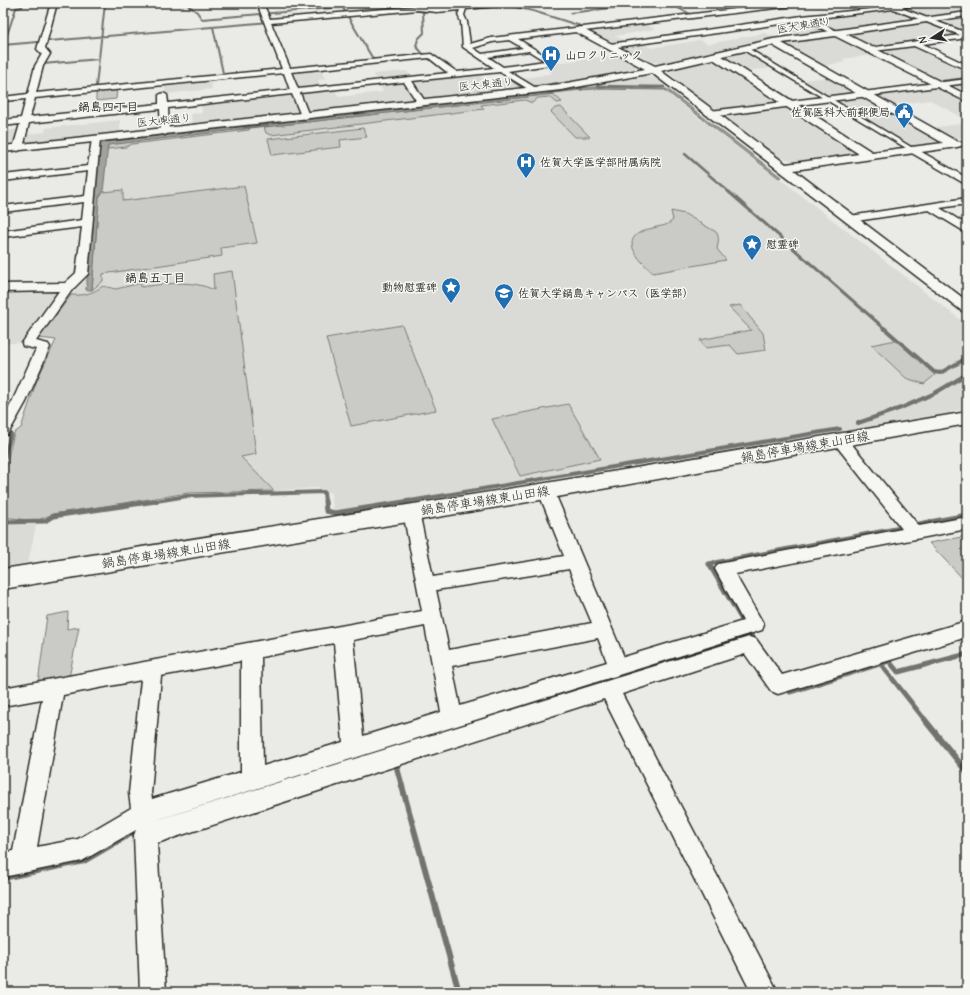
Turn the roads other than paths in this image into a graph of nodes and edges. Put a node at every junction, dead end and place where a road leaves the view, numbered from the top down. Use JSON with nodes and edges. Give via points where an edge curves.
{"nodes":[{"id":1,"x":54,"y":3,"type":"edge"},
{"id":2,"x":260,"y":3,"type":"edge"},
{"id":3,"x":508,"y":3,"type":"edge"},
{"id":4,"x":801,"y":3,"type":"edge"},
{"id":5,"x":883,"y":3,"type":"edge"},
{"id":6,"x":922,"y":3,"type":"edge"},
{"id":7,"x":418,"y":5,"type":"edge"},
{"id":8,"x":777,"y":6,"type":"junction"},
{"id":9,"x":896,"y":8,"type":"junction"},
{"id":10,"x":464,"y":9,"type":"junction"},
{"id":11,"x":967,"y":14,"type":"edge"},
{"id":12,"x":804,"y":18,"type":"junction"},
{"id":13,"x":266,"y":19,"type":"junction"},
{"id":14,"x":927,"y":20,"type":"junction"},
{"id":15,"x":644,"y":22,"type":"junction"},
{"id":16,"x":579,"y":30,"type":"junction"},
{"id":17,"x":834,"y":32,"type":"junction"},
{"id":18,"x":967,"y":35,"type":"edge"},
{"id":19,"x":672,"y":37,"type":"junction"},
{"id":20,"x":511,"y":38,"type":"junction"},
{"id":21,"x":954,"y":38,"type":"junction"},
{"id":22,"x":774,"y":42,"type":"junction"},
{"id":23,"x":914,"y":43,"type":"junction"},
{"id":24,"x":967,"y":43,"type":"edge"},
{"id":25,"x":469,"y":46,"type":"junction"},
{"id":26,"x":610,"y":46,"type":"junction"},
{"id":27,"x":744,"y":48,"type":"junction"},
{"id":28,"x":530,"y":49,"type":"junction"},
{"id":29,"x":869,"y":50,"type":"junction"},
{"id":30,"x":714,"y":55,"type":"junction"},
{"id":31,"x":482,"y":56,"type":"junction"},
{"id":32,"x":967,"y":68,"type":"edge"},
{"id":33,"x":287,"y":70,"type":"junction"},
{"id":34,"x":499,"y":70,"type":"junction"},
{"id":35,"x":654,"y":70,"type":"junction"},
{"id":36,"x":455,"y":74,"type":"junction"},
{"id":37,"x":407,"y":80,"type":"junction"},
{"id":38,"x":967,"y":81,"type":"edge"},
{"id":39,"x":162,"y":83,"type":"junction"},
{"id":40,"x":939,"y":85,"type":"junction"},
{"id":41,"x":530,"y":88,"type":"junction"},
{"id":42,"x":295,"y":91,"type":"junction"},
{"id":43,"x":866,"y":94,"type":"junction"},
{"id":44,"x":32,"y":95,"type":"junction"},
{"id":45,"x":3,"y":99,"type":"edge"},
{"id":46,"x":828,"y":99,"type":"junction"},
{"id":47,"x":967,"y":99,"type":"edge"},
{"id":48,"x":114,"y":101,"type":"dead end"},
{"id":49,"x":422,"y":103,"type":"junction"},
{"id":50,"x":789,"y":104,"type":"junction"},
{"id":51,"x":164,"y":105,"type":"junction"},
{"id":52,"x":114,"y":110,"type":"junction"},
{"id":53,"x":710,"y":114,"type":"junction"},
{"id":54,"x":304,"y":116,"type":"junction"},
{"id":55,"x":26,"y":120,"type":"junction"},
{"id":56,"x":3,"y":122,"type":"edge"},
{"id":57,"x":165,"y":132,"type":"junction"},
{"id":58,"x":96,"y":139,"type":"junction"},
{"id":59,"x":967,"y":142,"type":"edge"},
{"id":60,"x":954,"y":144,"type":"junction"},
{"id":61,"x":18,"y":148,"type":"junction"},
{"id":62,"x":3,"y":149,"type":"edge"},
{"id":63,"x":913,"y":150,"type":"junction"},
{"id":64,"x":870,"y":156,"type":"junction"},
{"id":65,"x":93,"y":168,"type":"junction"},
{"id":66,"x":785,"y":168,"type":"junction"},
{"id":67,"x":3,"y":178,"type":"edge"},
{"id":68,"x":966,"y":181,"type":"edge"},
{"id":69,"x":90,"y":198,"type":"junction"},
{"id":70,"x":967,"y":201,"type":"edge"},
{"id":71,"x":931,"y":207,"type":"junction"},
{"id":72,"x":3,"y":209,"type":"edge"},
{"id":73,"x":850,"y":219,"type":"junction"},
{"id":74,"x":87,"y":223,"type":"junction"},
{"id":75,"x":966,"y":229,"type":"edge"},
{"id":76,"x":3,"y":234,"type":"edge"},
{"id":77,"x":68,"y":286,"type":"junction"},
{"id":78,"x":3,"y":288,"type":"edge"},
{"id":79,"x":967,"y":308,"type":"edge"},
{"id":80,"x":967,"y":418,"type":"edge"},
{"id":81,"x":3,"y":431,"type":"edge"},
{"id":82,"x":840,"y":440,"type":"junction"},
{"id":83,"x":546,"y":491,"type":"junction"},
{"id":84,"x":411,"y":512,"type":"junction"},
{"id":85,"x":967,"y":523,"type":"edge"},
{"id":86,"x":915,"y":532,"type":"junction"},
{"id":87,"x":575,"y":561,"type":"junction"},
{"id":88,"x":3,"y":579,"type":"edge"},
{"id":89,"x":425,"y":585,"type":"junction"},
{"id":90,"x":432,"y":617,"type":"junction"},
{"id":91,"x":603,"y":629,"type":"junction"},
{"id":92,"x":967,"y":630,"type":"edge"},
{"id":93,"x":343,"y":634,"type":"junction"},
{"id":94,"x":251,"y":651,"type":"junction"},
{"id":95,"x":441,"y":660,"type":"junction"},
{"id":96,"x":619,"y":667,"type":"junction"},
{"id":97,"x":152,"y":669,"type":"junction"},
{"id":98,"x":54,"y":687,"type":"junction"},
{"id":99,"x":609,"y":689,"type":"junction"},
{"id":100,"x":3,"y":697,"type":"edge"},
{"id":101,"x":453,"y":719,"type":"junction"},
{"id":102,"x":354,"y":749,"type":"junction"},
{"id":103,"x":252,"y":780,"type":"junction"},
{"id":104,"x":143,"y":813,"type":"junction"},
{"id":105,"x":13,"y":863,"type":"edge"},
{"id":106,"x":153,"y":992,"type":"edge"},
{"id":107,"x":765,"y":992,"type":"edge"}],
"edges":[{"from":1,"to":44,"type":"street","via":[[41,50],[46,54],[39,66]]},
{"from":2,"to":13,"type":"street"},
{"from":3,"to":10,"type":"street"},
{"from":4,"to":8,"type":"street"},
{"from":5,"to":9,"type":"street"},
{"from":6,"to":9,"type":"street"},
{"from":7,"to":10,"type":"street","via":[[437,10]]},
{"from":7,"to":13,"type":"street"},
{"from":8,"to":12,"type":"street"},
{"from":8,"to":15,"type":"street"},
{"from":9,"to":12,"type":"street"},
{"from":9,"to":14,"type":"street"},
{"from":10,"to":25,"type":"street","via":[[461,15]]},
{"from":11,"to":14,"type":"street","name":"医大東通り"},
{"from":12,"to":17,"type":"street"},
{"from":12,"to":19,"type":"street"},
{"from":13,"to":33,"type":"street"},
{"from":14,"to":17,"type":"street","name":"医大東通り"},
{"from":14,"to":18,"type":"street"},
{"from":15,"to":16,"type":"street"},
{"from":15,"to":19,"type":"street"},
{"from":16,"to":20,"type":"street"},
{"from":16,"to":26,"type":"street"},
{"from":17,"to":22,"type":"street","name":"医大東通り"},
{"from":17,"to":29,"type":"street"},
{"from":18,"to":21,"type":"street"},
{"from":19,"to":26,"type":"street"},
{"from":20,"to":25,"type":"street"},
{"from":20,"to":28,"type":"street"},
{"from":21,"to":23,"type":"street"},
{"from":21,"to":24,"type":"street"},
{"from":22,"to":27,"type":"street","name":"医大東通り"},
{"from":22,"to":43,"type":"street"},
{"from":23,"to":29,"type":"street"},
{"from":23,"to":32,"type":"street"},
{"from":25,"to":31,"type":"street","via":[[466,47]]},
{"from":26,"to":35,"type":"street"},
{"from":27,"to":30,"type":"street","name":"医大東通り"},
{"from":27,"to":46,"type":"street"},
{"from":28,"to":31,"type":"street"},
{"from":28,"to":34,"type":"street","via":[[550,61],[549,63]]},
{"from":29,"to":40,"type":"street"},
{"from":30,"to":35,"type":"street","name":"医大東通り"},
{"from":30,"to":50,"type":"street"},
{"from":31,"to":34,"type":"street"},
{"from":33,"to":36,"type":"street","via":[[431,56]]},
{"from":33,"to":39,"type":"street"},
{"from":33,"to":42,"type":"street"},
{"from":34,"to":36,"type":"street"},
{"from":34,"to":41,"type":"street"},
{"from":35,"to":41,"type":"street","name":"医大東通り","via":[[584,84]]},
{"from":35,"to":53,"type":"street"},
{"from":36,"to":37,"type":"street"},
{"from":37,"to":42,"type":"street"},
{"from":37,"to":49,"type":"street"},
{"from":38,"to":40,"type":"street"},
{"from":39,"to":44,"type":"street"},
{"from":39,"to":51,"type":"street"},
{"from":40,"to":43,"type":"street"},
{"from":40,"to":47,"type":"street"},
{"from":41,"to":49,"type":"street","name":"医大東通り"},
{"from":42,"to":51,"type":"street"},
{"from":42,"to":54,"type":"street"},
{"from":43,"to":46,"type":"street"},
{"from":43,"to":60,"type":"street"},
{"from":44,"to":45,"type":"street"},
{"from":44,"to":55,"type":"street"},
{"from":46,"to":50,"type":"street"},
{"from":46,"to":63,"type":"street"},
{"from":48,"to":52,"type":"street"},
{"from":49,"to":54,"type":"street","name":"医大東通り"},
{"from":50,"to":53,"type":"street"},
{"from":50,"to":64,"type":"street"},
{"from":51,"to":52,"type":"street"},
{"from":51,"to":57,"type":"street"},
{"from":52,"to":55,"type":"street"},
{"from":53,"to":66,"type":"street"},
{"from":54,"to":57,"type":"street","name":"医大東通り"},
{"from":55,"to":56,"type":"street"},
{"from":55,"to":61,"type":"street"},
{"from":57,"to":58,"type":"street","name":"医大東通り"},
{"from":58,"to":61,"type":"street","name":"医大東通り"},
{"from":58,"to":65,"type":"street"},
{"from":59,"to":60,"type":"street"},
{"from":60,"to":63,"type":"street"},
{"from":61,"to":62,"type":"street","name":"医大東通り"},
{"from":63,"to":64,"type":"street"},
{"from":63,"to":68,"type":"street"},
{"from":64,"to":66,"type":"street"},
{"from":65,"to":67,"type":"street"},
{"from":65,"to":69,"type":"street"},
{"from":66,"to":73,"type":"street"},
{"from":69,"to":72,"type":"street"},
{"from":69,"to":74,"type":"street"},
{"from":70,"to":71,"type":"street"},
{"from":71,"to":73,"type":"street"},
{"from":71,"to":75,"type":"street"},
{"from":73,"to":79,"type":"street"},
{"from":74,"to":76,"type":"street"},
{"from":74,"to":77,"type":"street","via":[[82,274]]},
{"from":77,"to":78,"type":"street"},
{"from":77,"to":81,"type":"street","via":[[28,343],[44,347]]},
{"from":80,"to":82,"type":"main road","name":"鍋島停車場線東山田線"},
{"from":82,"to":83,"type":"main road","name":"鍋島停車場線東山田線"},
{"from":82,"to":86,"type":"street"},
{"from":83,"to":84,"type":"main road","name":"鍋島停車場線東山田線"},
{"from":83,"to":87,"type":"street"},
{"from":84,"to":88,"type":"main road","name":"鍋島停車場線東山田線"},
{"from":84,"to":89,"type":"street"},
{"from":85,"to":86,"type":"street"},
{"from":86,"to":96,"type":"street","via":[[724,569],[755,625]]},
{"from":87,"to":89,"type":"street"},
{"from":87,"to":91,"type":"street"},
{"from":89,"to":90,"type":"street"},
{"from":90,"to":93,"type":"street"},
{"from":90,"to":95,"type":"street"},
{"from":91,"to":95,"type":"street"},
{"from":91,"to":96,"type":"street"},
{"from":92,"to":99,"type":"street","via":[[778,686],[749,645]]},
{"from":93,"to":94,"type":"street"},
{"from":93,"to":102,"type":"street"},
{"from":94,"to":97,"type":"street"},
{"from":94,"to":103,"type":"street"},
{"from":95,"to":101,"type":"street"},
{"from":96,"to":101,"type":"street"},
{"from":97,"to":98,"type":"street"},
{"from":97,"to":104,"type":"street","via":[[140,793]]},
{"from":98,"to":100,"type":"street"},
{"from":98,"to":105,"type":"street"},
{"from":99,"to":106,"type":"street","via":[[145,834]]},
{"from":99,"to":107,"type":"street"},
{"from":101,"to":102,"type":"street"},
{"from":102,"to":103,"type":"street"},
{"from":103,"to":104,"type":"street"},
{"from":104,"to":105,"type":"street","via":[[82,850]]}]}
